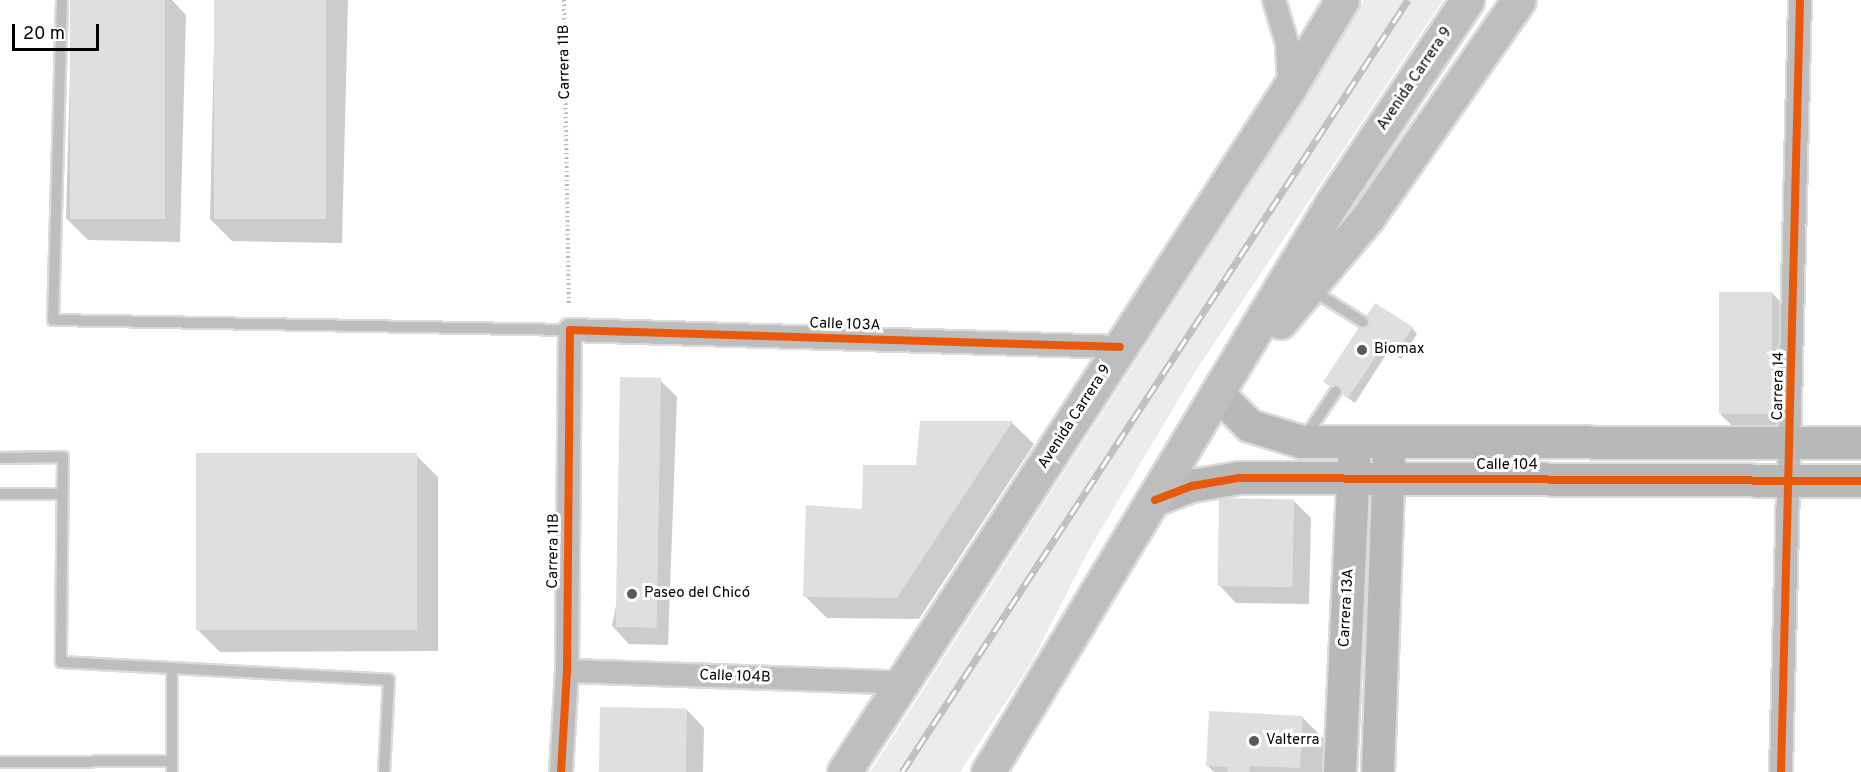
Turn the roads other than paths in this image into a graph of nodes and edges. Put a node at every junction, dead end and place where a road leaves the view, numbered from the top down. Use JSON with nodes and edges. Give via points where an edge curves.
{"nodes":[{"id":1,"x":62,"y":0,"type":"edge"},
{"id":2,"x":1274,"y":0,"type":"edge"},
{"id":3,"x":1342,"y":0,"type":"edge"},
{"id":4,"x":1467,"y":0,"type":"edge"},
{"id":5,"x":1519,"y":0,"type":"edge"},
{"id":6,"x":1800,"y":0,"type":"edge"},
{"id":7,"x":1289,"y":88,"type":"junction"},
{"id":8,"x":1309,"y":288,"type":"junction"},
{"id":9,"x":1363,"y":322,"type":"dead end"},
{"id":10,"x":570,"y":330,"type":"junction"},
{"id":11,"x":1120,"y":347,"type":"junction"},
{"id":12,"x":1336,"y":391,"type":"dead end"},
{"id":13,"x":1219,"y":395,"type":"junction"},
{"id":14,"x":1302,"y":442,"type":"junction"},
{"id":15,"x":1354,"y":443,"type":"junction"},
{"id":16,"x":1861,"y":443,"type":"edge"},
{"id":17,"x":1389,"y":444,"type":"junction"},
{"id":18,"x":1792,"y":444,"type":"junction"},
{"id":19,"x":0,"y":458,"type":"edge"},
{"id":20,"x":1353,"y":479,"type":"junction"},
{"id":21,"x":1388,"y":479,"type":"junction"},
{"id":22,"x":1861,"y":481,"type":"edge"},
{"id":23,"x":1791,"y":482,"type":"junction"},
{"id":24,"x":0,"y":494,"type":"edge"},
{"id":25,"x":62,"y":494,"type":"junction"},
{"id":26,"x":1155,"y":500,"type":"junction"},
{"id":27,"x":172,"y":668,"type":"junction"},
{"id":28,"x":567,"y":671,"type":"junction"},
{"id":29,"x":903,"y":683,"type":"junction"},
{"id":30,"x":0,"y":762,"type":"edge"},
{"id":31,"x":172,"y":767,"type":"edge"},
{"id":32,"x":384,"y":772,"type":"edge"},
{"id":33,"x":561,"y":772,"type":"edge"},
{"id":34,"x":844,"y":772,"type":"edge"},
{"id":35,"x":988,"y":772,"type":"edge"},
{"id":36,"x":1340,"y":772,"type":"edge"},
{"id":37,"x":1378,"y":772,"type":"edge"},
{"id":38,"x":1781,"y":772,"type":"edge"}],
"edges":[{"from":1,"to":10,"type":"lane","via":[[53,320]]},
{"from":2,"to":7,"type":"street","via":[[1287,43]]},
{"from":3,"to":7,"type":"main road","name":"Avenida Carrera 9"},
{"from":4,"to":13,"type":"main road","name":"Avenida Carrera 9","via":[[1331,205]]},
{"from":5,"to":8,"type":"main road","via":[[1368,217]]},
{"from":6,"to":18,"type":"street","name":"Carrera 14"},
{"from":7,"to":11,"type":"main road","name":"Avenida Carrera 9"},
{"from":8,"to":9,"type":"lane"},
{"from":8,"to":13,"type":"main road"},
{"from":10,"to":11,"type":"street","name":"Calle 103A"},
{"from":10,"to":28,"type":"street","name":"Carrera 11B"},
{"from":11,"to":29,"type":"main road","name":"Avenida Carrera 9"},
{"from":12,"to":14,"type":"lane"},
{"from":13,"to":14,"type":"street","name":"Calle 104","via":[[1250,426]]},
{"from":13,"to":26,"type":"main road","name":"Avenida Carrera 9"},
{"from":14,"to":15,"type":"street","name":"Calle 104"},
{"from":15,"to":17,"type":"street","name":"Calle 104"},
{"from":15,"to":20,"type":"street","name":"Carrera 13A"},
{"from":16,"to":18,"type":"street","name":"Calle 104"},
{"from":17,"to":18,"type":"street","name":"Calle 104"},
{"from":17,"to":21,"type":"street"},
{"from":18,"to":23,"type":"street","name":"Carrera 14"},
{"from":19,"to":25,"type":"lane","via":[[63,457]]},
{"from":20,"to":21,"type":"street","name":"Calle 104"},
{"from":20,"to":26,"type":"street","name":"Calle 104","via":[[1216,480]]},
{"from":20,"to":36,"type":"street","name":"Carrera 13A"},
{"from":21,"to":23,"type":"street","name":"Calle 104"},
{"from":21,"to":37,"type":"street"},
{"from":22,"to":23,"type":"street","name":"Calle 104"},
{"from":23,"to":38,"type":"street","name":"Carrera 14"},
{"from":24,"to":25,"type":"lane"},
{"from":25,"to":27,"type":"lane","via":[[60,662]]},
{"from":26,"to":35,"type":"main road","name":"Avenida Carrera 9"},
{"from":27,"to":31,"type":"lane"},
{"from":27,"to":32,"type":"lane","via":[[390,680]]},
{"from":28,"to":29,"type":"street","name":"Calle 104B"},
{"from":28,"to":33,"type":"street","name":"Carrera 11B"},
{"from":29,"to":34,"type":"main road","name":"Avenida Carrera 9"},
{"from":30,"to":31,"type":"lane"}]}
